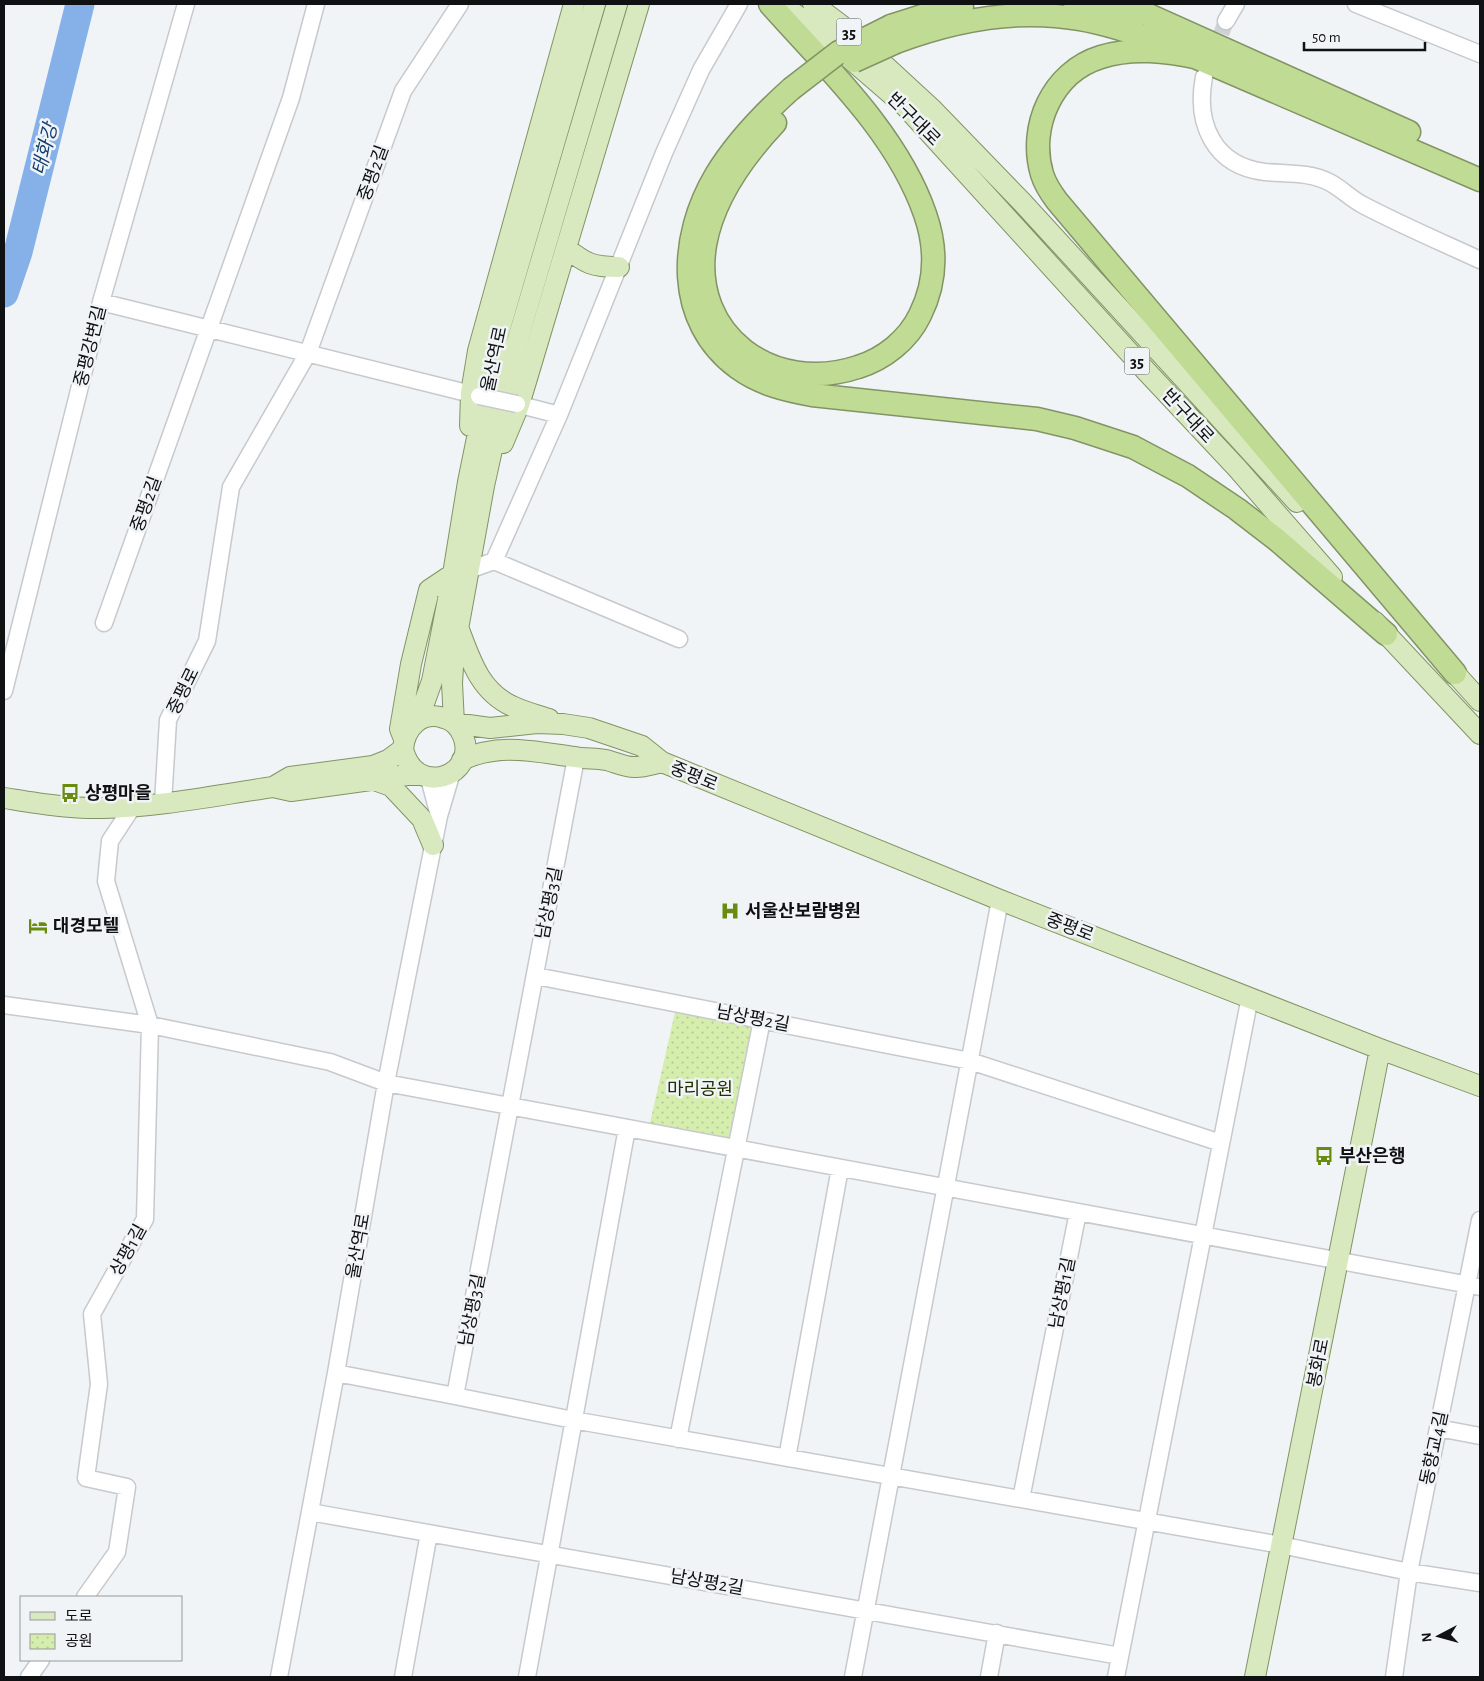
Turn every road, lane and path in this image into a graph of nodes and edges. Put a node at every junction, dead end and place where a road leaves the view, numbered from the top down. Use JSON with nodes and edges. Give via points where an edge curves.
{"nodes":[{"id":1,"x":186,"y":4,"type":"edge"},
{"id":2,"x":316,"y":4,"type":"edge"},
{"id":3,"x":460,"y":4,"type":"edge"},
{"id":4,"x":574,"y":4,"type":"edge"},
{"id":5,"x":595,"y":4,"type":"edge"},
{"id":6,"x":617,"y":4,"type":"edge"},
{"id":7,"x":639,"y":4,"type":"edge"},
{"id":8,"x":739,"y":4,"type":"edge"},
{"id":9,"x":770,"y":4,"type":"edge"},
{"id":10,"x":780,"y":4,"type":"edge"},
{"id":11,"x":813,"y":4,"type":"edge"},
{"id":12,"x":837,"y":4,"type":"edge"},
{"id":13,"x":987,"y":4,"type":"edge"},
{"id":14,"x":1075,"y":4,"type":"edge"},
{"id":15,"x":1124,"y":4,"type":"edge"},
{"id":16,"x":1236,"y":4,"type":"edge"},
{"id":17,"x":1356,"y":4,"type":"edge"},
{"id":18,"x":1226,"y":21,"type":"tunnel mouth"},
{"id":19,"x":1168,"y":24,"type":"junction"},
{"id":20,"x":841,"y":25,"type":"junction"},
{"id":21,"x":894,"y":34,"type":"junction"},
{"id":22,"x":1480,"y":54,"type":"edge"},
{"id":23,"x":1201,"y":68,"type":"junction"},
{"id":24,"x":795,"y":94,"type":"junction"},
{"id":25,"x":1480,"y":165,"type":"edge"},
{"id":26,"x":1480,"y":180,"type":"edge"},
{"id":27,"x":566,"y":248,"type":"junction"},
{"id":28,"x":1480,"y":260,"type":"edge"},
{"id":29,"x":618,"y":267,"type":"junction"},
{"id":30,"x":101,"y":302,"type":"junction"},
{"id":31,"x":209,"y":329,"type":"junction"},
{"id":32,"x":308,"y":353,"type":"junction"},
{"id":33,"x":475,"y":394,"type":"junction"},
{"id":34,"x":518,"y":405,"type":"junction"},
{"id":35,"x":560,"y":415,"type":"junction"},
{"id":36,"x":476,"y":484,"type":"junction"},
{"id":37,"x":494,"y":561,"type":"junction"},
{"id":38,"x":461,"y":572,"type":"junction"},
{"id":39,"x":104,"y":623,"type":"dead end"},
{"id":40,"x":458,"y":627,"type":"junction"},
{"id":41,"x":1386,"y":634,"type":"junction"},
{"id":42,"x":679,"y":639,"type":"dead end"},
{"id":43,"x":207,"y":641,"type":"joint"},
{"id":44,"x":1455,"y":673,"type":"junction"},
{"id":45,"x":4,"y":690,"type":"edge"},
{"id":46,"x":1480,"y":701,"type":"edge"},
{"id":47,"x":418,"y":720,"type":"junction"},
{"id":48,"x":454,"y":723,"type":"junction"},
{"id":49,"x":563,"y":724,"type":"junction"},
{"id":50,"x":1480,"y":734,"type":"edge"},
{"id":51,"x":403,"y":744,"type":"junction"},
{"id":52,"x":576,"y":758,"type":"junction"},
{"id":53,"x":662,"y":762,"type":"junction"},
{"id":54,"x":457,"y":766,"type":"junction"},
{"id":55,"x":424,"y":776,"type":"junction"},
{"id":56,"x":374,"y":780,"type":"junction"},
{"id":57,"x":274,"y":787,"type":"junction"},
{"id":58,"x":4,"y":798,"type":"edge"},
{"id":59,"x":163,"y":803,"type":"junction"},
{"id":60,"x":133,"y":806,"type":"junction"},
{"id":61,"x":439,"y":816,"type":"junction"},
{"id":62,"x":433,"y":845,"type":"junction"},
{"id":63,"x":1000,"y":900,"type":"junction"},
{"id":64,"x":536,"y":976,"type":"junction"},
{"id":65,"x":1250,"y":997,"type":"junction"},
{"id":66,"x":4,"y":1005,"type":"edge"},
{"id":67,"x":762,"y":1020,"type":"junction"},
{"id":68,"x":150,"y":1025,"type":"junction"},
{"id":69,"x":1380,"y":1049,"type":"junction"},
{"id":70,"x":970,"y":1061,"type":"junction"},
{"id":71,"x":386,"y":1084,"type":"junction"},
{"id":72,"x":1480,"y":1086,"type":"edge"},
{"id":73,"x":511,"y":1106,"type":"junction"},
{"id":74,"x":627,"y":1128,"type":"junction"},
{"id":75,"x":1221,"y":1143,"type":"junction"},
{"id":76,"x":736,"y":1148,"type":"junction"},
{"id":77,"x":840,"y":1168,"type":"junction"},
{"id":78,"x":946,"y":1188,"type":"junction"},
{"id":79,"x":1078,"y":1212,"type":"junction"},
{"id":80,"x":1480,"y":1220,"type":"edge"},
{"id":81,"x":1203,"y":1236,"type":"junction"},
{"id":82,"x":1338,"y":1261,"type":"junction"},
{"id":83,"x":1474,"y":1285,"type":"edge"},
{"id":84,"x":336,"y":1373,"type":"junction"},
{"id":85,"x":455,"y":1396,"type":"junction"},
{"id":86,"x":573,"y":1420,"type":"junction"},
{"id":87,"x":1438,"y":1428,"type":"junction"},
{"id":88,"x":1480,"y":1436,"type":"edge"},
{"id":89,"x":678,"y":1439,"type":"junction"},
{"id":90,"x":787,"y":1458,"type":"junction"},
{"id":91,"x":891,"y":1476,"type":"junction"},
{"id":92,"x":1021,"y":1499,"type":"junction"},
{"id":93,"x":310,"y":1512,"type":"junction"},
{"id":94,"x":1146,"y":1521,"type":"junction"},
{"id":95,"x":429,"y":1533,"type":"junction"},
{"id":96,"x":1281,"y":1545,"type":"junction"},
{"id":97,"x":549,"y":1554,"type":"junction"},
{"id":98,"x":1409,"y":1572,"type":"junction"},
{"id":99,"x":1480,"y":1583,"type":"edge"},
{"id":100,"x":86,"y":1596,"type":"edge"},
{"id":101,"x":866,"y":1610,"type":"junction"},
{"id":102,"x":998,"y":1633,"type":"junction"},
{"id":103,"x":1120,"y":1656,"type":"junction"},
{"id":104,"x":41,"y":1661,"type":"edge"},
{"id":105,"x":29,"y":1677,"type":"edge"},
{"id":106,"x":278,"y":1677,"type":"edge"},
{"id":107,"x":403,"y":1677,"type":"edge"},
{"id":108,"x":527,"y":1677,"type":"edge"},
{"id":109,"x":853,"y":1677,"type":"edge"},
{"id":110,"x":989,"y":1677,"type":"edge"},
{"id":111,"x":1116,"y":1677,"type":"edge"},
{"id":112,"x":1255,"y":1677,"type":"edge"},
{"id":113,"x":1394,"y":1677,"type":"edge"}],
"edges":[{"from":1,"to":30,"type":"street","name":"중평강변길"},
{"from":2,"to":31,"type":"street","name":"중평2길","via":[[291,98]]},
{"from":3,"to":32,"type":"street","name":"중평2길","via":[[403,91]]},
{"from":4,"to":33,"type":"main road","via":[[478,351]]},
{"from":5,"to":36,"type":"main road","name":"울산역로","via":[[498,335]]},
{"from":6,"to":36,"type":"main road","name":"울산역로"},
{"from":7,"to":27,"type":"main road"},
{"from":8,"to":29,"type":"street","via":[[701,70]]},
{"from":9,"to":24,"type":"highway","via":[[853,96],[882,134],[919,197],[932,238],[934,262],[930,291],[910,332],[877,360],[823,374],[781,370],[757,360],[739,347],[714,312],[704,274],[708,233],[732,180],[790,107]]},
{"from":10,"to":41,"type":"main road","name":"반구대로","number":"35","via":[[811,26],[906,107]]},
{"from":11,"to":20,"type":"main road","name":"반구대로","number":"35"},
{"from":12,"to":20,"type":"main road"},
{"from":13,"to":21,"type":"highway","via":[[941,10]]},
{"from":14,"to":19,"type":"highway","via":[[1130,12]]},
{"from":15,"to":19,"type":"highway"},
{"from":16,"to":18,"type":"street"},
{"from":17,"to":22,"type":"street"},
{"from":19,"to":25,"type":"highway"},
{"from":20,"to":44,"type":"main road","name":"반구대로","number":"35","via":[[932,108],[1022,202]]},
{"from":21,"to":23,"type":"highway","via":[[962,21],[1055,16],[1135,33]]},
{"from":21,"to":24,"type":"highway","bridge":true},
{"from":23,"to":26,"type":"highway"},
{"from":23,"to":28,"type":"street","via":[[1206,131],[1216,147],[1236,163],[1248,169],[1310,175],[1328,182],[1362,205]]},
{"from":23,"to":44,"type":"highway","via":[[1155,51],[1135,51],[1103,56],[1078,68],[1060,85],[1044,112],[1038,133],[1042,175],[1057,201]]},
{"from":24,"to":41,"type":"highway","via":[[744,135],[723,164],[698,213],[689,244],[688,271],[696,310],[712,343],[730,362],[759,380],[796,392],[1037,419],[1132,447],[1188,476],[1237,509]]},
{"from":27,"to":29,"type":"main road","via":[[581,260],[598,267]]},
{"from":27,"to":34,"type":"main road"},
{"from":29,"to":35,"type":"street"},
{"from":30,"to":31,"type":"street"},
{"from":30,"to":45,"type":"street","name":"중평강변길"},
{"from":31,"to":32,"type":"street"},
{"from":31,"to":39,"type":"street","name":"중평2길"},
{"from":32,"to":33,"type":"street"},
{"from":32,"to":43,"type":"street","name":"중평2길","via":[[231,487]]},
{"from":33,"to":34,"type":"street","bridge":true},
{"from":33,"to":36,"type":"main road"},
{"from":34,"to":35,"type":"street"},
{"from":34,"to":36,"type":"main road"},
{"from":35,"to":37,"type":"street"},
{"from":36,"to":38,"type":"main road","name":"울산역로"},
{"from":37,"to":38,"type":"street"},
{"from":37,"to":42,"type":"street"},
{"from":38,"to":40,"type":"main road","name":"울산역로"},
{"from":38,"to":47,"type":"main road","name":"울산역로","via":[[432,681]]},
{"from":38,"to":51,"type":"main road","via":[[429,590],[411,664],[400,729]]},
{"from":40,"to":48,"type":"main road","name":"울산역로","via":[[452,683]]},
{"from":40,"to":49,"type":"main road","via":[[479,678],[490,691],[513,707]]},
{"from":41,"to":50,"type":"main road","name":"반구대로","number":"35"},
{"from":43,"to":59,"type":"street","name":"중평로","via":[[168,720]]},
{"from":44,"to":46,"type":"main road","name":"반구대로","number":"35"},
{"from":47,"to":48,"type":"main road","via":[[435,716]]},
{"from":47,"to":51,"type":"main road","via":[[408,729]]},
{"from":48,"to":49,"type":"main road","via":[[490,728]]},
{"from":48,"to":54,"type":"main road","via":[[465,740],[465,751]]},
{"from":49,"to":53,"type":"main road","name":"중평로","via":[[589,728],[642,746]]},
{"from":51,"to":55,"type":"main road","via":[[405,759],[411,768]]},
{"from":51,"to":57,"type":"main road","via":[[388,760],[372,766],[290,777]]},
{"from":52,"to":53,"type":"main road","via":[[605,760],[634,768]]},
{"from":52,"to":54,"type":"main road","via":[[538,751],[492,750],[475,754]]},
{"from":52,"to":64,"type":"street","name":"남상평3길"},
{"from":53,"to":63,"type":"main road","name":"중평로"},
{"from":54,"to":55,"type":"main road","via":[[439,778]]},
{"from":54,"to":61,"type":"street","name":"울산역로"},
{"from":55,"to":56,"type":"main road"},
{"from":55,"to":61,"type":"street"},
{"from":56,"to":57,"type":"main road","via":[[291,791]]},
{"from":56,"to":62,"type":"main road","via":[[391,786],[422,819]]},
{"from":57,"to":59,"type":"main road"},
{"from":58,"to":60,"type":"main road","via":[[56,806]]},
{"from":59,"to":60,"type":"main road"},
{"from":60,"to":68,"type":"street","name":"상평1길","via":[[110,841],[106,881]]},
{"from":61,"to":62,"type":"street","name":"울산역로"},
{"from":62,"to":71,"type":"street","name":"울산역로"},
{"from":63,"to":65,"type":"main road","name":"중평로"},
{"from":63,"to":70,"type":"street"},
{"from":64,"to":67,"type":"street","name":"남상평2길"},
{"from":64,"to":73,"type":"street","name":"남상평3길"},
{"from":65,"to":69,"type":"main road","name":"중평로"},
{"from":65,"to":75,"type":"street"},
{"from":66,"to":68,"type":"street"},
{"from":67,"to":70,"type":"street","name":"남상평2길"},
{"from":67,"to":76,"type":"street"},
{"from":68,"to":71,"type":"street","via":[[330,1062]]},
{"from":68,"to":100,"type":"street","name":"상평1길","via":[[145,1219],[92,1314],[99,1384],[86,1478],[127,1487],[117,1552]]},
{"from":69,"to":72,"type":"main road","name":"중평로"},
{"from":69,"to":82,"type":"main road","name":"봉화로"},
{"from":70,"to":75,"type":"street"},
{"from":70,"to":78,"type":"street"},
{"from":71,"to":73,"type":"street"},
{"from":71,"to":84,"type":"street","name":"울산역로"},
{"from":73,"to":74,"type":"street"},
{"from":73,"to":85,"type":"street","name":"남상평3길"},
{"from":74,"to":76,"type":"street"},
{"from":74,"to":86,"type":"street"},
{"from":75,"to":81,"type":"street"},
{"from":76,"to":77,"type":"street"},
{"from":76,"to":89,"type":"street"},
{"from":77,"to":78,"type":"street"},
{"from":77,"to":90,"type":"street"},
{"from":78,"to":79,"type":"street"},
{"from":78,"to":91,"type":"street"},
{"from":79,"to":81,"type":"street"},
{"from":79,"to":92,"type":"street","name":"남상평1길"},
{"from":80,"to":83,"type":"street","name":"동향교4길"},
{"from":81,"to":82,"type":"street"},
{"from":81,"to":94,"type":"street"},
{"from":82,"to":83,"type":"street"},
{"from":82,"to":96,"type":"main road","name":"봉화로"},
{"from":83,"to":87,"type":"street","name":"동향교4길"},
{"from":84,"to":85,"type":"street"},
{"from":84,"to":93,"type":"street","name":"울산역로"},
{"from":85,"to":86,"type":"street"},
{"from":86,"to":89,"type":"street"},
{"from":86,"to":97,"type":"street"},
{"from":87,"to":88,"type":"street"},
{"from":87,"to":98,"type":"street","name":"동향교4길"},
{"from":89,"to":90,"type":"street"},
{"from":90,"to":91,"type":"street"},
{"from":91,"to":92,"type":"street"},
{"from":91,"to":101,"type":"street"},
{"from":92,"to":94,"type":"street"},
{"from":93,"to":95,"type":"street"},
{"from":93,"to":106,"type":"street","name":"울산역로"},
{"from":94,"to":96,"type":"street"},
{"from":94,"to":103,"type":"street"},
{"from":95,"to":97,"type":"street"},
{"from":95,"to":107,"type":"street"},
{"from":96,"to":98,"type":"street"},
{"from":96,"to":112,"type":"main road","name":"봉화로"},
{"from":97,"to":101,"type":"street","name":"남상평2길"},
{"from":97,"to":108,"type":"street"},
{"from":98,"to":99,"type":"street"},
{"from":98,"to":113,"type":"street","name":"동향교4길"},
{"from":101,"to":102,"type":"street","name":"남상평2길"},
{"from":101,"to":109,"type":"street"},
{"from":102,"to":103,"type":"street"},
{"from":102,"to":110,"type":"street"},
{"from":103,"to":111,"type":"street"},
{"from":104,"to":105,"type":"street"}]}
